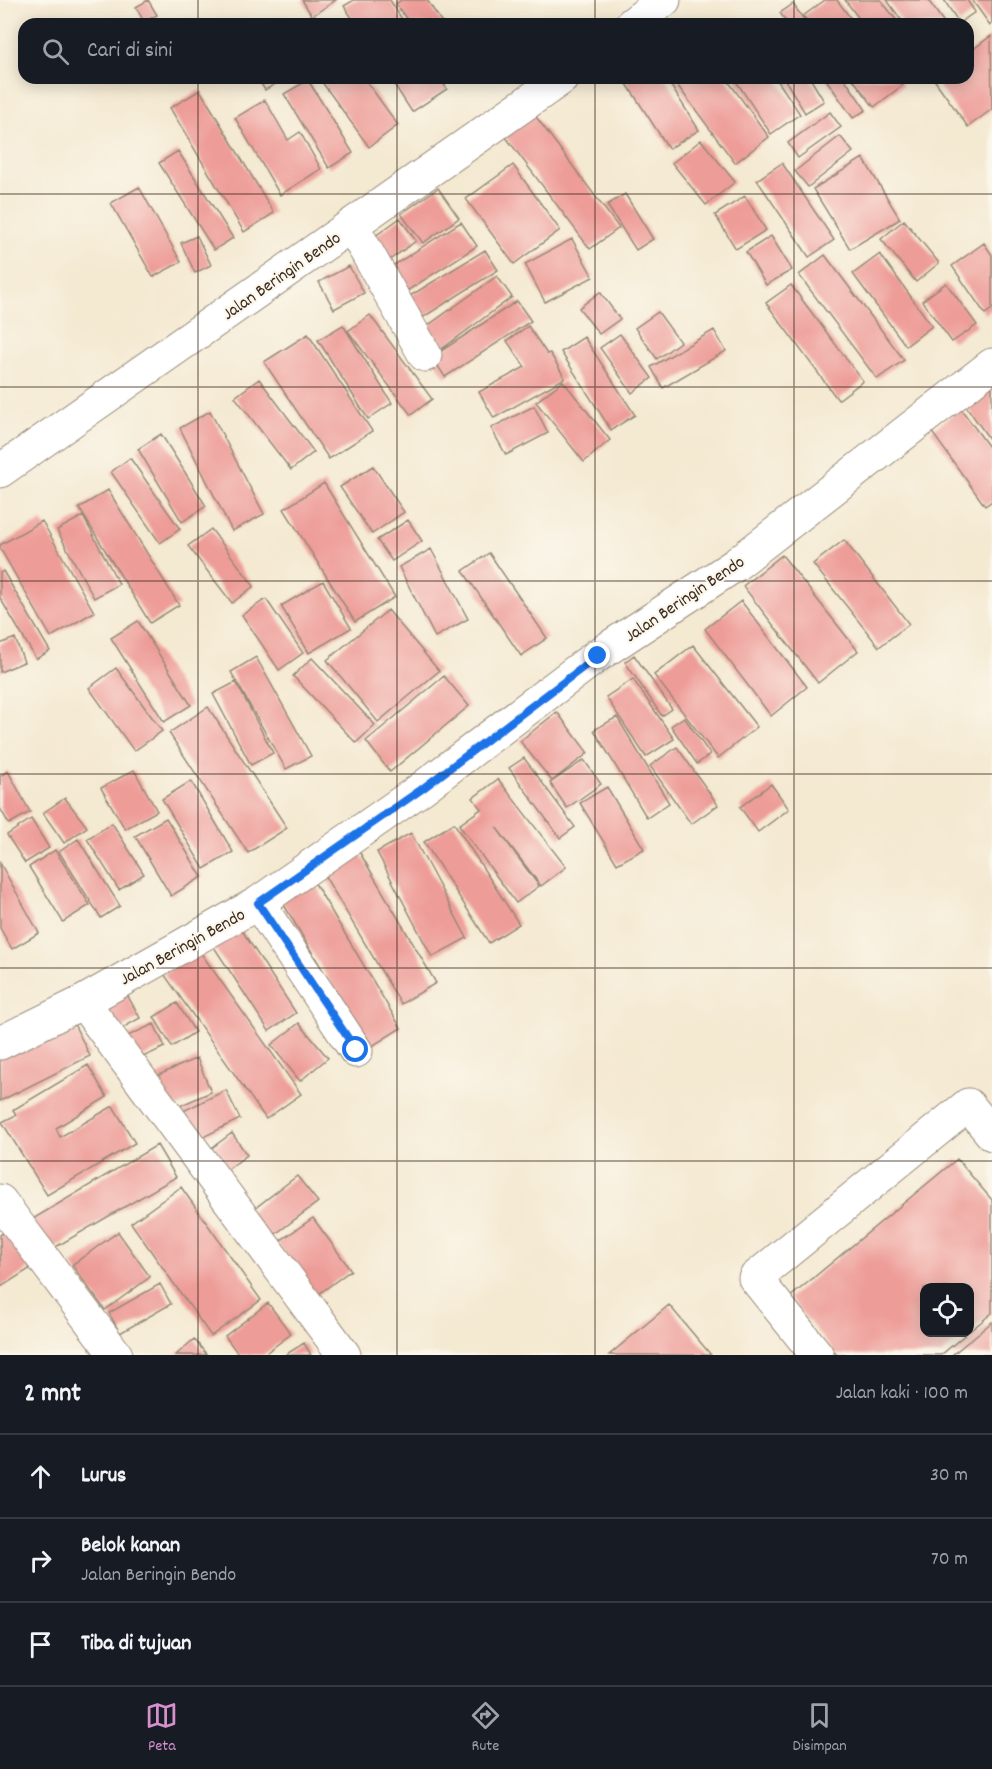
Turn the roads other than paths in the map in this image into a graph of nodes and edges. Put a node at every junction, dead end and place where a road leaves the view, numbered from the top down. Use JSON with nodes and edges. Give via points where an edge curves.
{"nodes":[{"id":1,"x":664,"y":0,"type":"edge"},
{"id":2,"x":640,"y":18,"type":"edge"},
{"id":3,"x":553,"y":84,"type":"edge"},
{"id":4,"x":352,"y":226,"type":"junction"},
{"id":5,"x":424,"y":355,"type":"dead end"},
{"id":6,"x":992,"y":365,"type":"edge"},
{"id":7,"x":0,"y":471,"type":"edge"},
{"id":8,"x":258,"y":903,"type":"junction"},
{"id":9,"x":83,"y":1002,"type":"junction"},
{"id":10,"x":0,"y":1043,"type":"edge"},
{"id":11,"x":356,"y":1050,"type":"dead end"},
{"id":12,"x":992,"y":1134,"type":"edge"},
{"id":13,"x":0,"y":1201,"type":"edge"},
{"id":14,"x":116,"y":1355,"type":"edge"},
{"id":15,"x":344,"y":1355,"type":"edge"},
{"id":16,"x":817,"y":1355,"type":"edge"}],
"edges":[{"from":1,"to":2,"type":"street"},
{"from":3,"to":4,"type":"street","name":"Jalan Beringin Bendo"},
{"from":4,"to":5,"type":"street"},
{"from":4,"to":7,"type":"street","name":"Jalan Beringin Bendo"},
{"from":6,"to":8,"type":"street","name":"Jalan Beringin Bendo","via":[[735,565],[598,656],[422,789]]},
{"from":8,"to":9,"type":"street","name":"Jalan Beringin Bendo"},
{"from":8,"to":11,"type":"street"},
{"from":9,"to":10,"type":"street","name":"Jalan Beringin Bendo"},
{"from":9,"to":15,"type":"street"},
{"from":12,"to":16,"type":"street","via":[[968,1105],[755,1278]]},
{"from":13,"to":14,"type":"street"}]}
